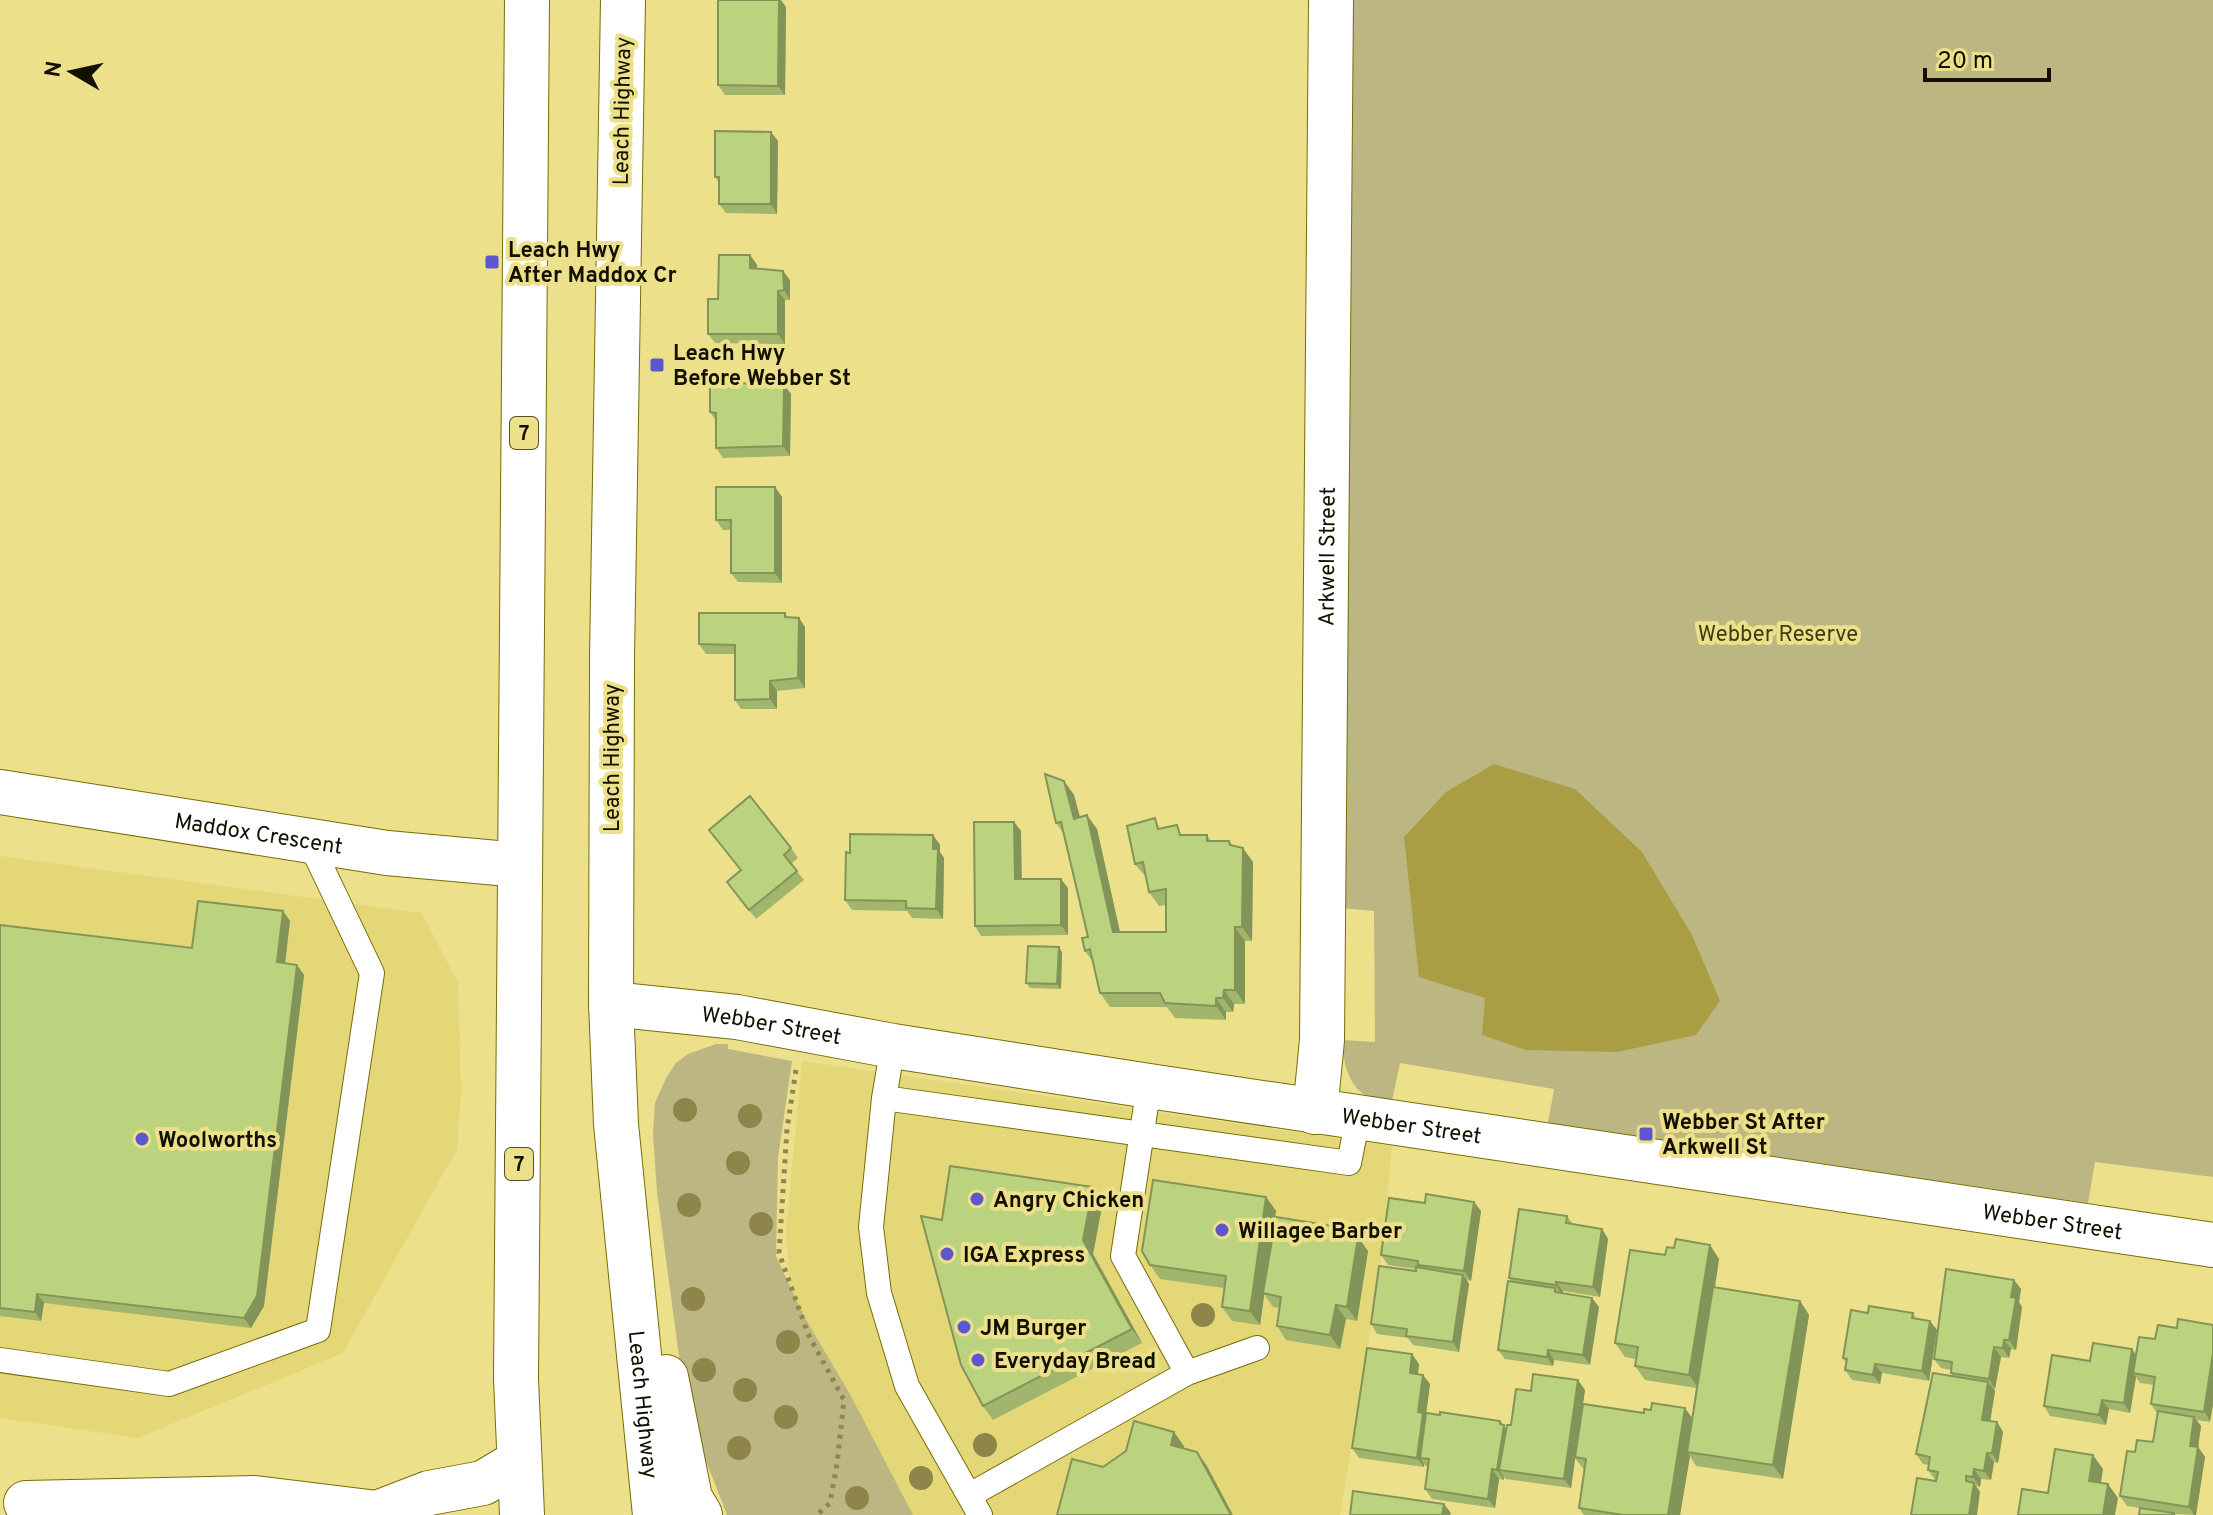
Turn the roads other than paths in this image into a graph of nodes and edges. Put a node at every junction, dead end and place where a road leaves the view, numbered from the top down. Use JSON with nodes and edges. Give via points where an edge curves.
{"nodes":[{"id":1,"x":527,"y":0,"type":"edge"},
{"id":2,"x":623,"y":0,"type":"edge"},
{"id":3,"x":1331,"y":0,"type":"edge"},
{"id":4,"x":0,"y":792,"type":"edge"},
{"id":5,"x":309,"y":841,"type":"junction"},
{"id":6,"x":520,"y":865,"type":"junction"},
{"id":7,"x":611,"y":1004,"type":"junction"},
{"id":8,"x":893,"y":1046,"type":"junction"},
{"id":9,"x":1149,"y":1086,"type":"junction"},
{"id":10,"x":884,"y":1098,"type":"junction"},
{"id":11,"x":1315,"y":1112,"type":"junction"},
{"id":12,"x":1358,"y":1118,"type":"junction"},
{"id":13,"x":1140,"y":1134,"type":"junction"},
{"id":14,"x":2213,"y":1245,"type":"edge"},
{"id":15,"x":628,"y":1256,"type":"junction"},
{"id":16,"x":1257,"y":1348,"type":"dead end"},
{"id":17,"x":0,"y":1360,"type":"edge"},
{"id":18,"x":1187,"y":1373,"type":"junction"},
{"id":19,"x":518,"y":1462,"type":"junction"},
{"id":20,"x":26,"y":1503,"type":"dead end"},
{"id":21,"x":975,"y":1505,"type":"edge"},
{"id":22,"x":522,"y":1515,"type":"edge"},
{"id":23,"x":655,"y":1515,"type":"edge"},
{"id":24,"x":700,"y":1515,"type":"edge"}],
"edges":[{"from":1,"to":6,"type":"main road","number":"7"},
{"from":2,"to":7,"type":"main road","name":"Leach Highway"},
{"from":3,"to":11,"type":"main road","name":"Arkwell Street","via":[[1322,1040]]},
{"from":4,"to":5,"type":"main road","name":"Maddox Crescent"},
{"from":5,"to":6,"type":"main road","name":"Maddox Crescent"},
{"from":5,"to":17,"type":"lane","via":[[372,973],[318,1330],[169,1384]]},
{"from":6,"to":19,"type":"main road","number":"7"},
{"from":7,"to":8,"type":"main road","name":"Webber Street","via":[[737,1017]]},
{"from":7,"to":15,"type":"main road","name":"Leach Highway"},
{"from":8,"to":9,"type":"main road","name":"Webber Street"},
{"from":8,"to":10,"type":"lane"},
{"from":9,"to":11,"type":"main road","name":"Webber Street"},
{"from":9,"to":13,"type":"lane"},
{"from":10,"to":13,"type":"lane"},
{"from":10,"to":21,"type":"lane","via":[[871,1227],[879,1293],[907,1386]]},
{"from":11,"to":12,"type":"main road","name":"Webber Street"},
{"from":12,"to":13,"type":"lane","via":[[1349,1163]]},
{"from":12,"to":14,"type":"main road","name":"Webber Street"},
{"from":13,"to":18,"type":"lane","via":[[1123,1256]]},
{"from":15,"to":23,"type":"main road","name":"Leach Highway"},
{"from":15,"to":24,"type":"main road","via":[[661,1353],[690,1498]]},
{"from":16,"to":18,"type":"lane"},
{"from":18,"to":21,"type":"lane"},
{"from":19,"to":20,"type":"main road","via":[[483,1483],[429,1493],[377,1513],[255,1498]]},
{"from":19,"to":22,"type":"main road","number":"7"}]}
